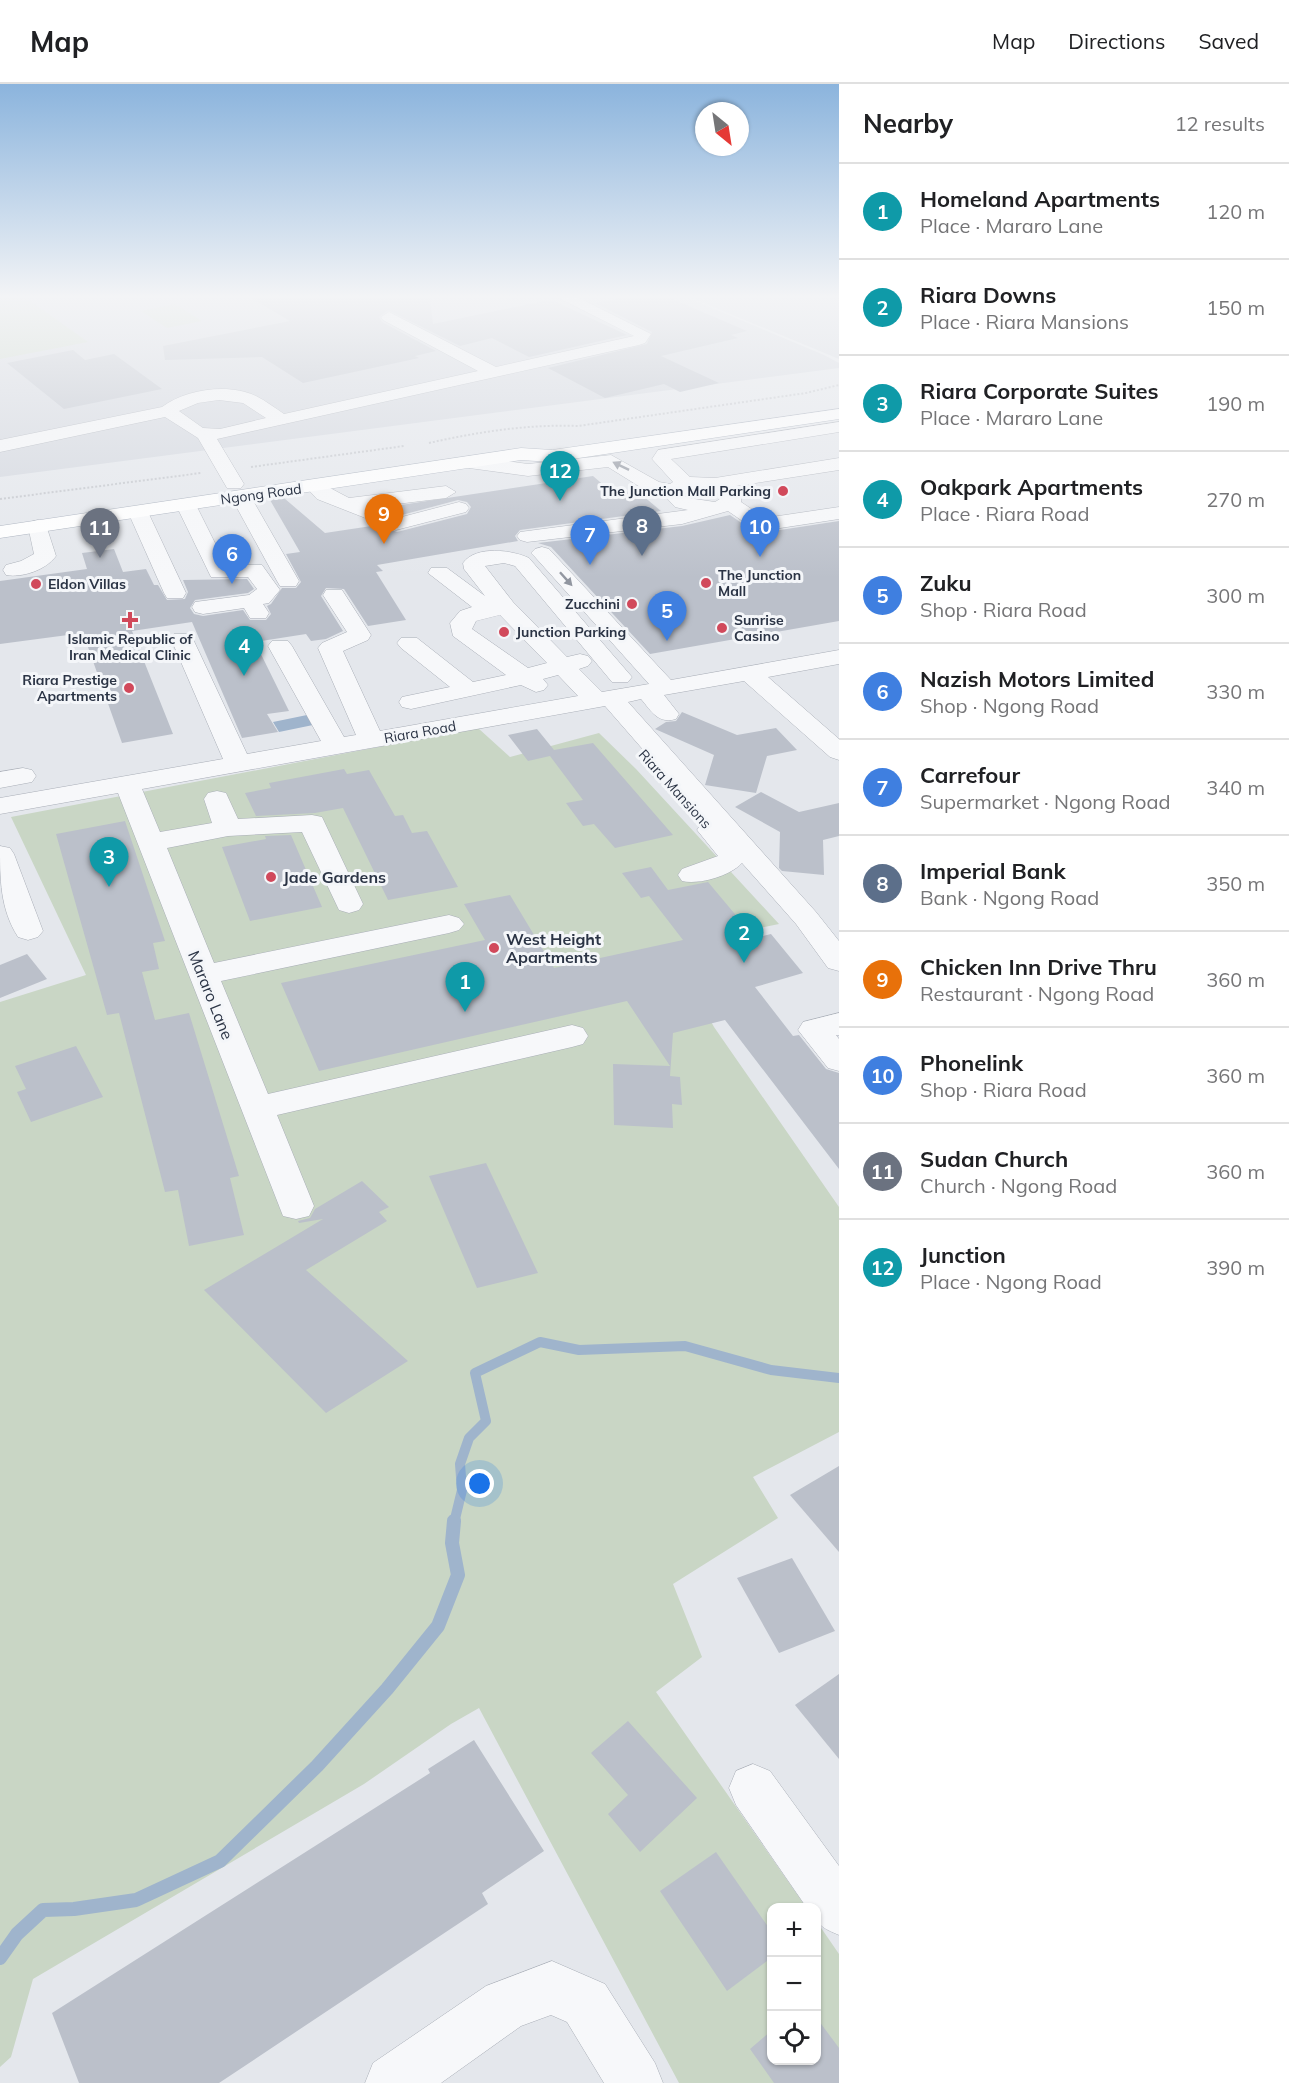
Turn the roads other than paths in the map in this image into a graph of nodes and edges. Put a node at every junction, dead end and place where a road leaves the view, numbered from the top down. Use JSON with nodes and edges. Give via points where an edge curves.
{"nodes":[{"id":1,"x":209,"y":391,"type":"edge"},
{"id":2,"x":223,"y":391,"type":"edge"},
{"id":3,"x":407,"y":391,"type":"edge"},
{"id":4,"x":839,"y":397,"type":"edge"},
{"id":5,"x":839,"y":403,"type":"edge"},
{"id":6,"x":168,"y":411,"type":"junction"},
{"id":7,"x":839,"y":412,"type":"edge"},
{"id":8,"x":280,"y":420,"type":"junction"},
{"id":9,"x":839,"y":425,"type":"edge"},
{"id":10,"x":206,"y":435,"type":"junction"},
{"id":11,"x":0,"y":446,"type":"edge"},
{"id":12,"x":839,"y":446,"type":"edge"},
{"id":13,"x":520,"y":451,"type":"junction"},
{"id":14,"x":469,"y":462,"type":"junction"},
{"id":15,"x":839,"y":464,"type":"edge"},
{"id":16,"x":427,"y":468,"type":"junction"},
{"id":17,"x":797,"y":470,"type":"junction"},
{"id":18,"x":757,"y":476,"type":"junction"},
{"id":19,"x":698,"y":482,"type":"junction"},
{"id":20,"x":234,"y":484,"type":"junction"},
{"id":21,"x":315,"y":486,"type":"junction"},
{"id":22,"x":774,"y":490,"type":"dead end"},
{"id":23,"x":446,"y":492,"type":"junction"},
{"id":24,"x":833,"y":500,"type":"edge"},
{"id":25,"x":791,"y":504,"type":"dead end"},
{"id":26,"x":186,"y":505,"type":"junction"},
{"id":27,"x":345,"y":505,"type":"junction"},
{"id":28,"x":721,"y":505,"type":"junction"},
{"id":29,"x":138,"y":512,"type":"junction"},
{"id":30,"x":0,"y":516,"type":"edge"},
{"id":31,"x":808,"y":518,"type":"junction"},
{"id":32,"x":38,"y":526,"type":"junction"},
{"id":33,"x":0,"y":532,"type":"edge"},
{"id":34,"x":14,"y":570,"type":"dead end"},
{"id":35,"x":439,"y":573,"type":"dead end"},
{"id":36,"x":288,"y":580,"type":"dead end"},
{"id":37,"x":176,"y":593,"type":"dead end"},
{"id":38,"x":334,"y":595,"type":"dead end"},
{"id":39,"x":202,"y":607,"type":"dead end"},
{"id":40,"x":505,"y":607,"type":"junction"},
{"id":41,"x":839,"y":636,"type":"edge"},
{"id":42,"x":182,"y":639,"type":"dead end"},
{"id":43,"x":409,"y":643,"type":"dead end"},
{"id":44,"x":280,"y":646,"type":"dead end"},
{"id":45,"x":602,"y":656,"type":"junction"},
{"id":46,"x":836,"y":661,"type":"edge"},
{"id":47,"x":561,"y":665,"type":"junction"},
{"id":48,"x":749,"y":673,"type":"junction"},
{"id":49,"x":524,"y":677,"type":"junction"},
{"id":50,"x":656,"y":689,"type":"junction"},
{"id":51,"x":468,"y":690,"type":"junction"},
{"id":52,"x":593,"y":697,"type":"junction"},
{"id":53,"x":411,"y":702,"type":"dead end"},
{"id":54,"x":667,"y":714,"type":"dead end"},
{"id":55,"x":839,"y":730,"type":"edge"},
{"id":56,"x":370,"y":740,"type":"junction"},
{"id":57,"x":336,"y":746,"type":"junction"},
{"id":58,"x":839,"y":752,"type":"edge"},
{"id":59,"x":238,"y":764,"type":"junction"},
{"id":60,"x":127,"y":783,"type":"junction"},
{"id":61,"x":217,"y":799,"type":"dead end"},
{"id":62,"x":0,"y":806,"type":"edge"},
{"id":63,"x":228,"y":828,"type":"junction"},
{"id":64,"x":152,"y":842,"type":"junction"},
{"id":65,"x":0,"y":854,"type":"edge"},
{"id":66,"x":692,"y":875,"type":"dead end"},
{"id":67,"x":350,"y":904,"type":"dead end"},
{"id":68,"x":449,"y":924,"type":"dead end"},
{"id":69,"x":28,"y":932,"type":"dead end"},
{"id":70,"x":839,"y":961,"type":"edge"},
{"id":71,"x":203,"y":975,"type":"junction"},
{"id":72,"x":839,"y":1024,"type":"edge"},
{"id":73,"x":572,"y":1036,"type":"dead end"},
{"id":74,"x":839,"y":1060,"type":"edge"},
{"id":75,"x":256,"y":1108,"type":"junction"},
{"id":76,"x":296,"y":1206,"type":"dead end"},
{"id":77,"x":753,"y":1788,"type":"dead end"},
{"id":78,"x":839,"y":1909,"type":"edge"},
{"id":79,"x":393,"y":2083,"type":"edge"},
{"id":80,"x":635,"y":2083,"type":"edge"}],
"edges":[{"from":1,"to":6,"type":"street"},
{"from":2,"to":8,"type":"street","via":[[248,398]]},
{"from":3,"to":8,"type":"street"},
{"from":4,"to":13,"type":"main road","name":"Ngong Road","via":[[536,440]]},
{"from":5,"to":13,"type":"main road","name":"Ngong Road"},
{"from":6,"to":10,"type":"street"},
{"from":6,"to":11,"type":"street"},
{"from":7,"to":13,"type":"main road","name":"Ngong Road","via":[[552,456]]},
{"from":8,"to":10,"type":"street"},
{"from":9,"to":19,"type":"street","via":[[676,451]]},
{"from":10,"to":20,"type":"street"},
{"from":12,"to":19,"type":"street","via":[[708,465]]},
{"from":13,"to":14,"type":"main road","name":"Ngong Road"},
{"from":13,"to":20,"type":"main road","name":"Ngong Road"},
{"from":14,"to":16,"type":"main road","name":"Ngong Road"},
{"from":19,"to":14,"type":"street","one_way":true,"via":[[652,486],[611,461],[528,470]]},
{"from":15,"to":17,"type":"street"},
{"from":16,"to":21,"type":"main road","name":"Ngong Road"},
{"from":16,"to":23,"type":"street","via":[[440,478]]},
{"from":17,"to":18,"type":"street"},
{"from":17,"to":24,"type":"street"},
{"from":18,"to":19,"type":"street"},
{"from":18,"to":22,"type":"street"},
{"from":19,"to":28,"type":"street","via":[[734,495]]},
{"from":19,"to":28,"type":"street","via":[[674,497],[682,503]]},
{"from":20,"to":21,"type":"main road","name":"Ngong Road"},
{"from":20,"to":26,"type":"main road","name":"Ngong Road"},
{"from":20,"to":30,"type":"main road","name":"Ngong Road"},
{"from":20,"to":36,"type":"street"},
{"from":21,"to":27,"type":"street"},
{"from":23,"to":27,"type":"street"},
{"from":23,"to":27,"type":"street","via":[[465,514],[396,524]]},
{"from":24,"to":31,"type":"street"},
{"from":25,"to":31,"type":"street"},
{"from":26,"to":29,"type":"main road","name":"Ngong Road"},
{"from":26,"to":39,"type":"street","via":[[210,573],[247,569],[257,573],[269,590],[254,607]]},
{"from":28,"to":31,"type":"street","via":[[761,525]]},
{"from":28,"to":50,"type":"street","one_way":true,"via":[[682,518],[527,536]]},
{"from":29,"to":32,"type":"main road","name":"Ngong Road"},
{"from":29,"to":37,"type":"street"},
{"from":32,"to":33,"type":"main road","name":"Ngong Road"},
{"from":32,"to":34,"type":"street","via":[[45,556]]},
{"from":35,"to":40,"type":"street","via":[[478,602]]},
{"from":38,"to":56,"type":"street","via":[[360,634],[330,648]]},
{"from":40,"to":45,"type":"street","via":[[475,569],[474,562],[506,557],[522,562]]},
{"from":40,"to":47,"type":"street"},
{"from":40,"to":49,"type":"street","via":[[468,616],[461,623],[461,631]]},
{"from":41,"to":48,"type":"street","via":[[741,654],[724,664]]},
{"from":42,"to":59,"type":"street"},
{"from":43,"to":51,"type":"street"},
{"from":44,"to":57,"type":"street"},
{"from":45,"to":47,"type":"street"},
{"from":45,"to":52,"type":"street"},
{"from":46,"to":48,"type":"street","name":"Riara Road"},
{"from":47,"to":49,"type":"street"},
{"from":47,"to":52,"type":"street"},
{"from":48,"to":50,"type":"street","name":"Riara Road"},
{"from":48,"to":55,"type":"street"},
{"from":48,"to":58,"type":"street"},
{"from":49,"to":51,"type":"street"},
{"from":49,"to":52,"type":"street"},
{"from":50,"to":52,"type":"street","name":"Riara Road"},
{"from":50,"to":54,"type":"street"},
{"from":51,"to":53,"type":"street"},
{"from":52,"to":56,"type":"street","name":"Riara Road"},
{"from":52,"to":66,"type":"street","name":"Riara Mansions","via":[[731,853],[727,863]]},
{"from":52,"to":70,"type":"street","via":[[631,720],[806,918]]},
{"from":56,"to":57,"type":"street","name":"Riara Road"},
{"from":57,"to":59,"type":"street","name":"Riara Road"},
{"from":59,"to":60,"type":"street","name":"Riara Road"},
{"from":60,"to":62,"type":"street","name":"Riara Road"},
{"from":60,"to":64,"type":"street","name":"Mararo Lane"},
{"from":61,"to":63,"type":"street"},
{"from":63,"to":64,"type":"street"},
{"from":63,"to":67,"type":"street","via":[[312,823]]},
{"from":64,"to":71,"type":"street","name":"Mararo Lane"},
{"from":65,"to":69,"type":"street"},
{"from":68,"to":71,"type":"street"},
{"from":71,"to":75,"type":"street","name":"Mararo Lane"},
{"from":72,"to":74,"type":"street","via":[[814,1030]]},
{"from":73,"to":75,"type":"street"},
{"from":75,"to":76,"type":"street","name":"Mararo Lane"},
{"from":77,"to":78,"type":"street"},
{"from":79,"to":80,"type":"street","via":[[506,2005],[552,1988],[586,2003]]}]}
